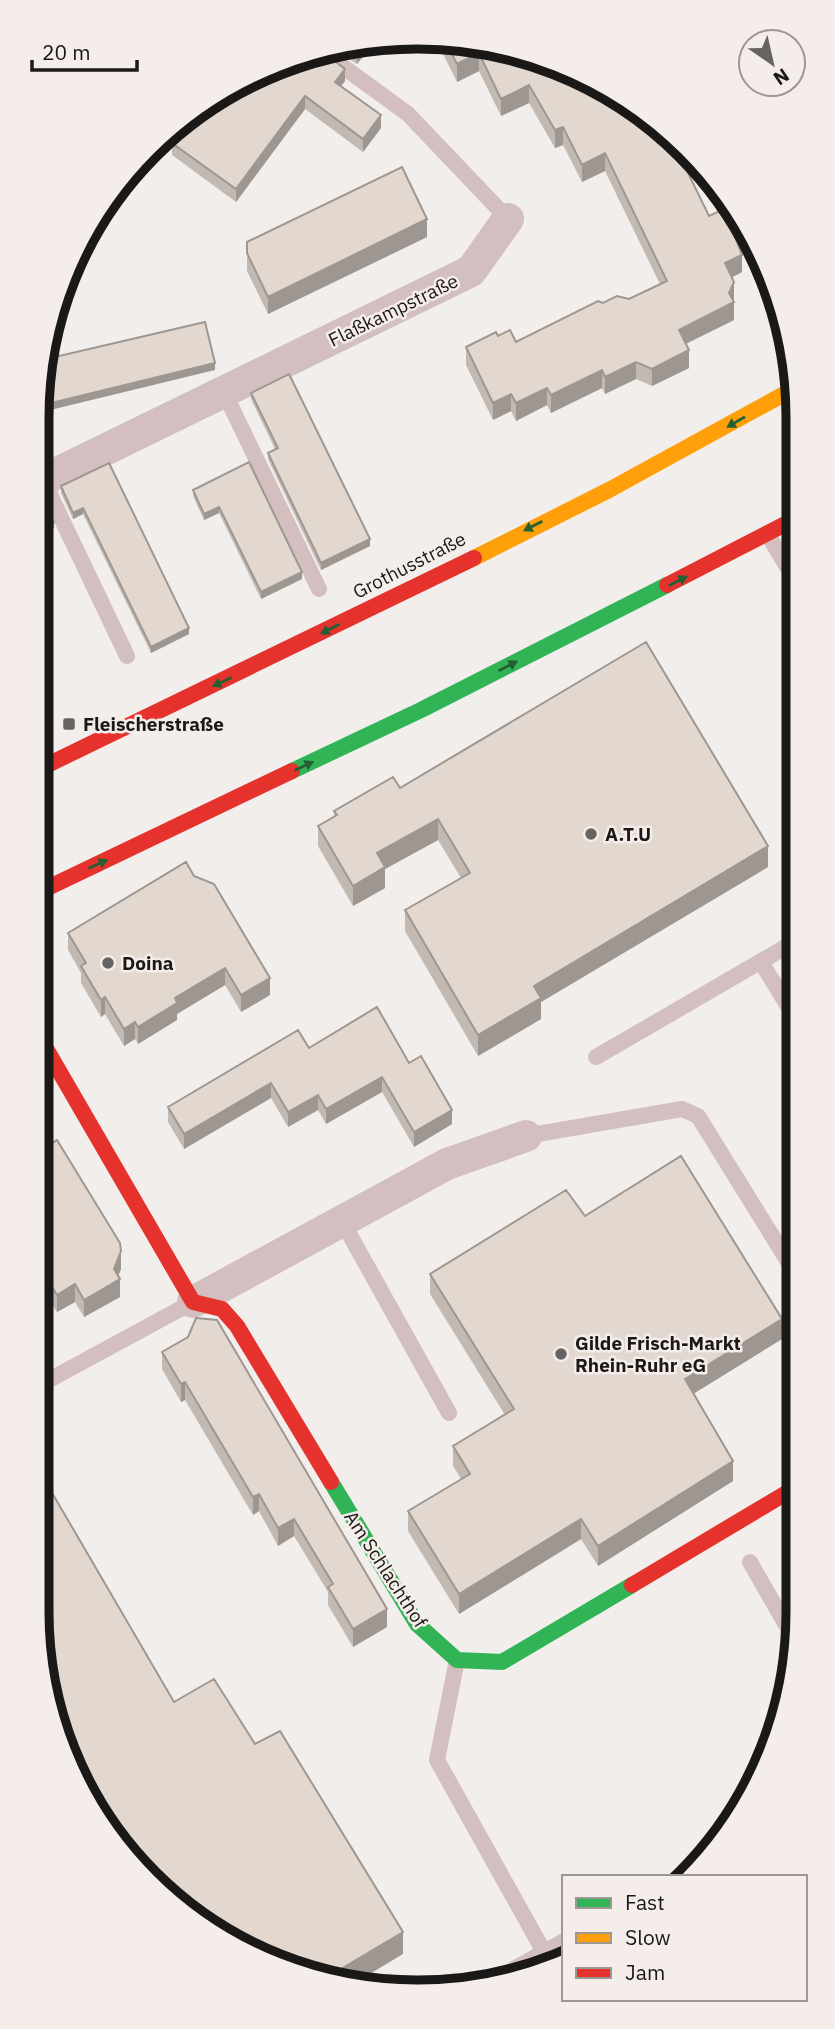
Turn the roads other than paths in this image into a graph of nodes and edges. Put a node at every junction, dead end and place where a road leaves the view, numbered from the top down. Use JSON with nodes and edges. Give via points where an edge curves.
{"nodes":[{"id":1,"x":333,"y":59,"type":"edge"},
{"id":2,"x":508,"y":219,"type":"joint"},
{"id":3,"x":224,"y":392,"type":"junction"},
{"id":4,"x":785,"y":394,"type":"edge"},
{"id":5,"x":49,"y":478,"type":"edge"},
{"id":6,"x":49,"y":500,"type":"edge"},
{"id":7,"x":786,"y":525,"type":"edge"},
{"id":8,"x":768,"y":534,"type":"junction"},
{"id":9,"x":786,"y":563,"type":"edge"},
{"id":10,"x":319,"y":589,"type":"dead end"},
{"id":11,"x":127,"y":656,"type":"dead end"},
{"id":12,"x":49,"y":764,"type":"edge"},
{"id":13,"x":49,"y":887,"type":"edge"},
{"id":14,"x":786,"y":947,"type":"edge"},
{"id":15,"x":761,"y":962,"type":"junction"},
{"id":16,"x":786,"y":1003,"type":"edge"},
{"id":17,"x":49,"y":1054,"type":"edge"},
{"id":18,"x":596,"y":1056,"type":"dead end"},
{"id":19,"x":526,"y":1136,"type":"joint"},
{"id":20,"x":342,"y":1221,"type":"junction"},
{"id":21,"x":786,"y":1258,"type":"edge"},
{"id":22,"x":193,"y":1302,"type":"junction"},
{"id":23,"x":49,"y":1380,"type":"edge"},
{"id":24,"x":449,"y":1413,"type":"dead end"},
{"id":25,"x":786,"y":1493,"type":"edge"},
{"id":26,"x":750,"y":1562,"type":"dead end"},
{"id":27,"x":785,"y":1624,"type":"edge"},
{"id":28,"x":457,"y":1660,"type":"junction"},
{"id":29,"x":562,"y":1942,"type":"edge"},
{"id":30,"x":544,"y":1952,"type":"junction"},
{"id":31,"x":522,"y":1964,"type":"edge"}],
"edges":[{"from":1,"to":2,"type":"lane","name":"Flaßkampstraße","via":[[408,114]]},
{"from":2,"to":3,"type":"street","name":"Flaßkampstraße","via":[[471,271]]},
{"from":3,"to":5,"type":"street","name":"Flaßkampstraße"},
{"from":3,"to":10,"type":"lane"},
{"from":4,"to":12,"type":"main road","name":"Grothusstraße","one_way":true,"via":[[714,435],[321,634]]},
{"from":6,"to":11,"type":"lane"},
{"from":7,"to":8,"type":"main road"},
{"from":8,"to":9,"type":"lane"},
{"from":13,"to":8,"type":"main road","one_way":true,"via":[[421,710]]},
{"from":14,"to":15,"type":"lane"},
{"from":15,"to":16,"type":"lane"},
{"from":15,"to":18,"type":"lane"},
{"from":17,"to":22,"type":"main road"},
{"from":19,"to":20,"type":"street","via":[[447,1164]]},
{"from":19,"to":21,"type":"lane","via":[[682,1109],[698,1116]]},
{"from":20,"to":22,"type":"street"},
{"from":20,"to":24,"type":"lane"},
{"from":22,"to":23,"type":"lane"},
{"from":22,"to":28,"type":"main road","name":"Am Schlachthof","via":[[222,1309],[237,1326],[417,1624]]},
{"from":25,"to":28,"type":"main road","via":[[502,1662]]},
{"from":26,"to":27,"type":"lane"},
{"from":28,"to":30,"type":"lane","via":[[437,1760]]},
{"from":29,"to":30,"type":"lane"},
{"from":30,"to":31,"type":"lane"}]}
